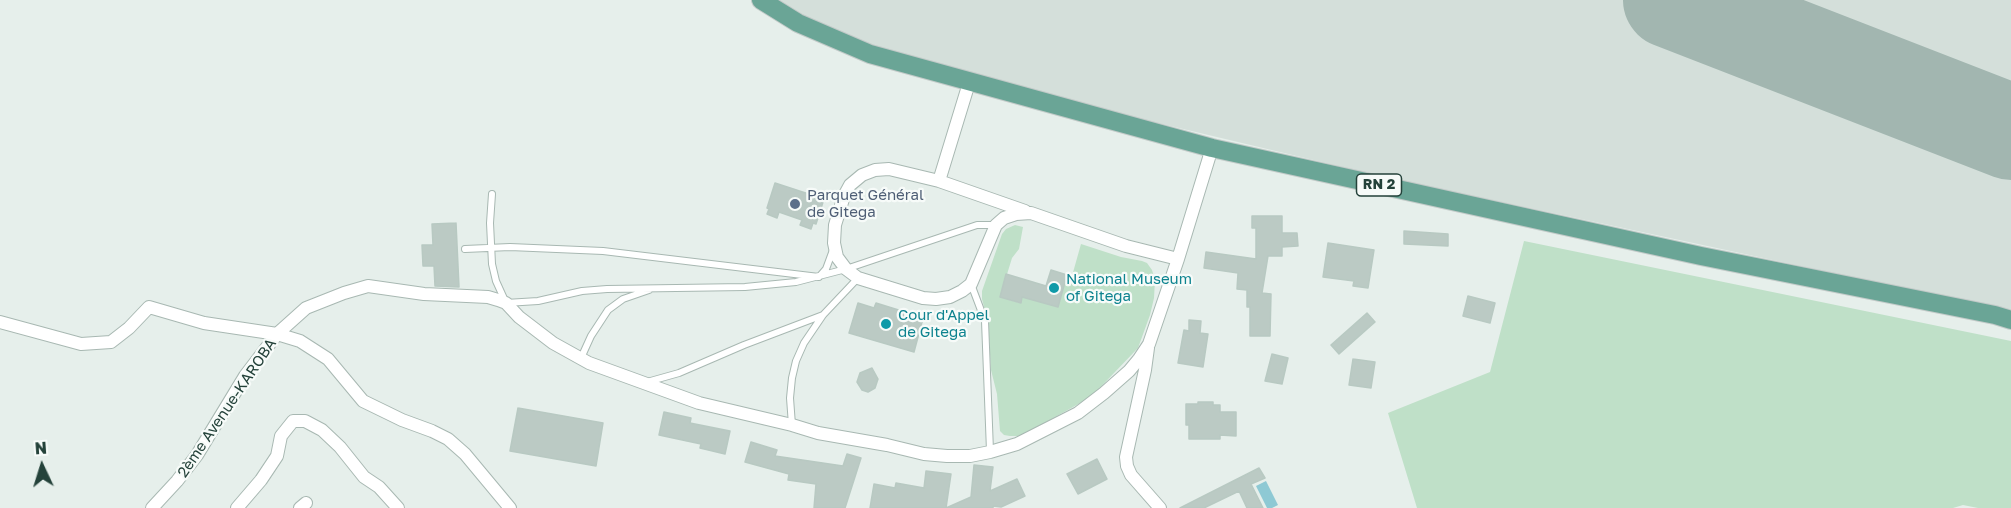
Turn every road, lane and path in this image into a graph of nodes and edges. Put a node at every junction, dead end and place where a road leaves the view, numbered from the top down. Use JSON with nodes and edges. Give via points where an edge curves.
{"nodes":[{"id":1,"x":761,"y":0,"type":"edge"},
{"id":2,"x":969,"y":83,"type":"junction"},
{"id":3,"x":1212,"y":147,"type":"junction"},
{"id":4,"x":939,"y":181,"type":"junction"},
{"id":5,"x":492,"y":194,"type":"dead end"},
{"id":6,"x":1032,"y":213,"type":"junction"},
{"id":7,"x":996,"y":225,"type":"junction"},
{"id":8,"x":834,"y":243,"type":"junction"},
{"id":9,"x":490,"y":248,"type":"junction"},
{"id":10,"x":465,"y":249,"type":"dead end"},
{"id":11,"x":1178,"y":260,"type":"junction"},
{"id":12,"x":846,"y":269,"type":"junction"},
{"id":13,"x":819,"y":277,"type":"junction"},
{"id":14,"x":858,"y":278,"type":"junction"},
{"id":15,"x":971,"y":284,"type":"junction"},
{"id":16,"x":656,"y":288,"type":"junction"},
{"id":17,"x":506,"y":303,"type":"junction"},
{"id":18,"x":823,"y":315,"type":"junction"},
{"id":19,"x":2011,"y":320,"type":"edge"},
{"id":20,"x":0,"y":322,"type":"edge"},
{"id":21,"x":277,"y":334,"type":"junction"},
{"id":22,"x":1149,"y":344,"type":"junction"},
{"id":23,"x":581,"y":359,"type":"junction"},
{"id":24,"x":643,"y":383,"type":"junction"},
{"id":25,"x":792,"y":425,"type":"junction"},
{"id":26,"x":990,"y":452,"type":"junction"},
{"id":27,"x":152,"y":508,"type":"edge"},
{"id":28,"x":237,"y":508,"type":"edge"},
{"id":29,"x":399,"y":508,"type":"edge"},
{"id":30,"x":510,"y":508,"type":"edge"},
{"id":31,"x":1160,"y":508,"type":"edge"}],
"edges":[{"from":1,"to":2,"type":"main road","number":"RN 2","via":[[798,23],[870,54]]},
{"from":2,"to":3,"type":"main road","number":"RN 2"},
{"from":2,"to":4,"type":"street"},
{"from":3,"to":11,"type":"street"},
{"from":3,"to":19,"type":"main road","number":"RN 2","via":[[1701,256]]},
{"from":4,"to":6,"type":"street"},
{"from":4,"to":8,"type":"street","via":[[889,169],[862,175],[844,196]]},
{"from":5,"to":9,"type":"lane"},
{"from":6,"to":7,"type":"street","via":[[1004,218]]},
{"from":6,"to":11,"type":"street"},
{"from":7,"to":12,"type":"lane","via":[[977,225]]},
{"from":7,"to":15,"type":"street"},
{"from":8,"to":12,"type":"street","via":[[837,257]]},
{"from":8,"to":13,"type":"lane","via":[[831,259]]},
{"from":9,"to":10,"type":"lane"},
{"from":9,"to":13,"type":"lane","via":[[603,251]]},
{"from":9,"to":17,"type":"lane","via":[[496,282]]},
{"from":11,"to":22,"type":"street"},
{"from":12,"to":13,"type":"lane"},
{"from":12,"to":14,"type":"street"},
{"from":13,"to":16,"type":"lane","via":[[777,285]]},
{"from":14,"to":15,"type":"street","via":[[936,299],[950,297]]},
{"from":14,"to":18,"type":"lane"},
{"from":15,"to":26,"type":"lane","via":[[985,321]]},
{"from":16,"to":17,"type":"lane","via":[[582,291],[538,301]]},
{"from":16,"to":23,"type":"lane","via":[[623,299],[608,310]]},
{"from":17,"to":21,"type":"street","name":"2ème Avenue-KAROBA","via":[[488,297],[368,286],[306,308]]},
{"from":17,"to":23,"type":"street","via":[[553,343]]},
{"from":18,"to":24,"type":"lane","via":[[679,373]]},
{"from":18,"to":25,"type":"lane","via":[[796,361],[790,398]]},
{"from":20,"to":21,"type":"street","via":[[81,344],[111,342],[149,307],[204,323]]},
{"from":21,"to":27,"type":"street","name":"2ème Avenue-KAROBA","via":[[245,376],[197,455]]},
{"from":21,"to":30,"type":"street","via":[[300,341],[328,358],[363,401],[448,439]]},
{"from":22,"to":26,"type":"street","via":[[1129,371],[1078,413],[1017,444]]},
{"from":22,"to":31,"type":"street","via":[[1126,457],[1131,475]]},
{"from":23,"to":24,"type":"street"},
{"from":24,"to":25,"type":"street","via":[[699,403]]},
{"from":25,"to":26,"type":"street","via":[[924,454],[970,456]]},
{"from":28,"to":29,"type":"street","via":[[277,456],[281,436],[293,421],[305,421],[322,430],[364,477]]}]}
